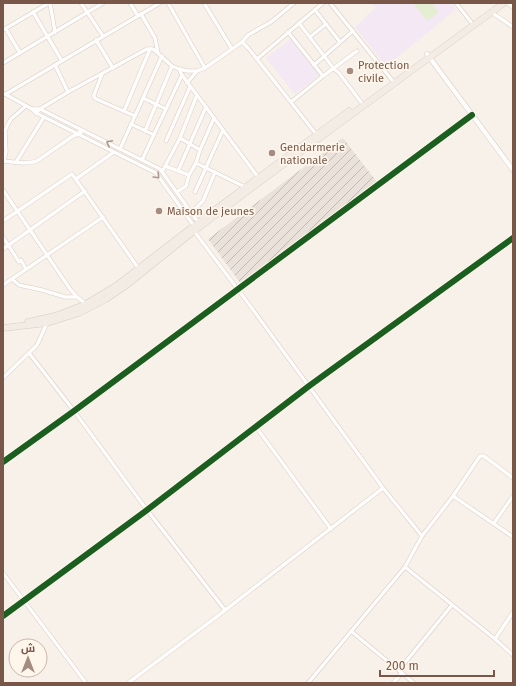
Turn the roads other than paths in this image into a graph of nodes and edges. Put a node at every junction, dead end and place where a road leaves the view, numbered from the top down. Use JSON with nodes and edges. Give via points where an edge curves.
{"nodes":[{"id":1,"x":50,"y":3,"type":"edge"},
{"id":2,"x":82,"y":3,"type":"edge"},
{"id":3,"x":103,"y":3,"type":"edge"},
{"id":4,"x":130,"y":3,"type":"edge"},
{"id":5,"x":160,"y":3,"type":"edge"},
{"id":6,"x":168,"y":3,"type":"edge"},
{"id":7,"x":204,"y":3,"type":"edge"},
{"id":8,"x":294,"y":3,"type":"edge"},
{"id":9,"x":323,"y":3,"type":"edge"},
{"id":10,"x":330,"y":3,"type":"edge"},
{"id":11,"x":456,"y":3,"type":"edge"},
{"id":12,"x":497,"y":3,"type":"edge"},
{"id":13,"x":504,"y":3,"type":"edge"},
{"id":14,"x":507,"y":3,"type":"edge"},
{"id":15,"x":513,"y":7,"type":"edge"},
{"id":16,"x":315,"y":10,"type":"junction"},
{"id":17,"x":33,"y":12,"type":"junction"},
{"id":18,"x":491,"y":12,"type":"junction"},
{"id":19,"x":88,"y":13,"type":"junction"},
{"id":20,"x":139,"y":15,"type":"junction"},
{"id":21,"x":471,"y":22,"type":"junction"},
{"id":22,"x":299,"y":23,"type":"junction"},
{"id":23,"x":326,"y":24,"type":"junction"},
{"id":24,"x":513,"y":27,"type":"edge"},
{"id":25,"x":4,"y":30,"type":"edge"},
{"id":26,"x":353,"y":31,"type":"junction"},
{"id":27,"x":55,"y":32,"type":"junction"},
{"id":28,"x":288,"y":32,"type":"junction"},
{"id":29,"x":103,"y":36,"type":"junction"},
{"id":30,"x":48,"y":37,"type":"junction"},
{"id":31,"x":310,"y":37,"type":"junction"},
{"id":32,"x":96,"y":40,"type":"junction"},
{"id":33,"x":242,"y":42,"type":"junction"},
{"id":34,"x":340,"y":42,"type":"junction"},
{"id":35,"x":150,"y":49,"type":"junction"},
{"id":36,"x":232,"y":49,"type":"junction"},
{"id":37,"x":358,"y":51,"type":"dead end"},
{"id":38,"x":20,"y":53,"type":"junction"},
{"id":39,"x":158,"y":53,"type":"junction"},
{"id":40,"x":162,"y":56,"type":"junction"},
{"id":41,"x":324,"y":56,"type":"junction"},
{"id":42,"x":428,"y":56,"type":"junction"},
{"id":43,"x":257,"y":59,"type":"junction"},
{"id":44,"x":62,"y":61,"type":"junction"},
{"id":45,"x":3,"y":63,"type":"edge"},
{"id":46,"x":55,"y":65,"type":"junction"},
{"id":47,"x":314,"y":65,"type":"junction"},
{"id":48,"x":172,"y":66,"type":"junction"},
{"id":49,"x":113,"y":68,"type":"junction"},
{"id":50,"x":205,"y":68,"type":"junction"},
{"id":51,"x":334,"y":69,"type":"junction"},
{"id":52,"x":179,"y":70,"type":"junction"},
{"id":53,"x":197,"y":71,"type":"junction"},
{"id":54,"x":102,"y":74,"type":"junction"},
{"id":55,"x":182,"y":75,"type":"junction"},
{"id":56,"x":323,"y":76,"type":"junction"},
{"id":57,"x":392,"y":80,"type":"junction"},
{"id":58,"x":187,"y":83,"type":"junction"},
{"id":59,"x":190,"y":87,"type":"junction"},
{"id":60,"x":68,"y":92,"type":"junction"},
{"id":61,"x":4,"y":94,"type":"edge"},
{"id":62,"x":197,"y":96,"type":"junction"},
{"id":63,"x":143,"y":98,"type":"junction"},
{"id":64,"x":291,"y":102,"type":"junction"},
{"id":65,"x":361,"y":102,"type":"junction"},
{"id":66,"x":156,"y":105,"type":"junction"},
{"id":67,"x":26,"y":106,"type":"junction"},
{"id":68,"x":206,"y":108,"type":"junction"},
{"id":69,"x":32,"y":109,"type":"junction"},
{"id":70,"x":40,"y":109,"type":"junction"},
{"id":71,"x":166,"y":109,"type":"junction"},
{"id":72,"x":124,"y":111,"type":"junction"},
{"id":73,"x":36,"y":113,"type":"junction"},
{"id":74,"x":472,"y":115,"type":"junction"},
{"id":75,"x":135,"y":116,"type":"junction"},
{"id":76,"x":44,"y":117,"type":"junction"},
{"id":77,"x":214,"y":118,"type":"junction"},
{"id":78,"x":131,"y":124,"type":"junction"},
{"id":79,"x":223,"y":130,"type":"junction"},
{"id":80,"x":145,"y":131,"type":"junction"},
{"id":81,"x":80,"y":132,"type":"junction"},
{"id":82,"x":316,"y":134,"type":"junction"},
{"id":83,"x":154,"y":135,"type":"junction"},
{"id":84,"x":4,"y":138,"type":"edge"},
{"id":85,"x":180,"y":138,"type":"junction"},
{"id":86,"x":166,"y":141,"type":"dead end"},
{"id":87,"x":190,"y":144,"type":"junction"},
{"id":88,"x":120,"y":149,"type":"junction"},
{"id":89,"x":200,"y":150,"type":"junction"},
{"id":90,"x":114,"y":152,"type":"junction"},
{"id":91,"x":142,"y":160,"type":"junction"},
{"id":92,"x":4,"y":161,"type":"edge"},
{"id":93,"x":16,"y":162,"type":"junction"},
{"id":94,"x":196,"y":163,"type":"junction"},
{"id":95,"x":165,"y":166,"type":"junction"},
{"id":96,"x":206,"y":167,"type":"junction"},
{"id":97,"x":513,"y":170,"type":"edge"},
{"id":98,"x":178,"y":171,"type":"junction"},
{"id":99,"x":162,"y":172,"type":"junction"},
{"id":100,"x":215,"y":172,"type":"junction"},
{"id":101,"x":189,"y":175,"type":"junction"},
{"id":102,"x":258,"y":177,"type":"junction"},
{"id":103,"x":76,"y":179,"type":"junction"},
{"id":104,"x":245,"y":187,"type":"junction"},
{"id":105,"x":3,"y":190,"type":"edge"},
{"id":106,"x":85,"y":191,"type":"junction"},
{"id":107,"x":177,"y":192,"type":"junction"},
{"id":108,"x":195,"y":192,"type":"dead end"},
{"id":109,"x":5,"y":195,"type":"edge"},
{"id":110,"x":18,"y":211,"type":"junction"},
{"id":111,"x":191,"y":213,"type":"junction"},
{"id":112,"x":3,"y":214,"type":"edge"},
{"id":113,"x":103,"y":217,"type":"junction"},
{"id":114,"x":5,"y":220,"type":"edge"},
{"id":115,"x":195,"y":226,"type":"junction"},
{"id":116,"x":31,"y":230,"type":"junction"},
{"id":117,"x":3,"y":237,"type":"edge"},
{"id":118,"x":513,"y":238,"type":"edge"},
{"id":119,"x":8,"y":245,"type":"junction"},
{"id":120,"x":3,"y":249,"type":"edge"},
{"id":121,"x":48,"y":255,"type":"junction"},
{"id":122,"x":26,"y":269,"type":"junction"},
{"id":123,"x":139,"y":269,"type":"junction"},
{"id":124,"x":12,"y":278,"type":"junction"},
{"id":125,"x":3,"y":285,"type":"edge"},
{"id":126,"x":238,"y":289,"type":"junction"},
{"id":127,"x":77,"y":297,"type":"junction"},
{"id":128,"x":86,"y":304,"type":"junction"},
{"id":129,"x":56,"y":318,"type":"junction"},
{"id":130,"x":47,"y":323,"type":"junction"},
{"id":131,"x":3,"y":324,"type":"edge"},
{"id":132,"x":3,"y":328,"type":"edge"},
{"id":133,"x":28,"y":353,"type":"junction"},
{"id":134,"x":3,"y":378,"type":"edge"},
{"id":135,"x":309,"y":386,"type":"junction"},
{"id":136,"x":74,"y":411,"type":"junction"},
{"id":137,"x":256,"y":427,"type":"junction"},
{"id":138,"x":3,"y":462,"type":"edge"},
{"id":139,"x":513,"y":478,"type":"edge"},
{"id":140,"x":383,"y":488,"type":"junction"},
{"id":141,"x":453,"y":496,"type":"junction"},
{"id":142,"x":513,"y":496,"type":"edge"},
{"id":143,"x":147,"y":510,"type":"junction"},
{"id":144,"x":494,"y":523,"type":"junction"},
{"id":145,"x":331,"y":529,"type":"junction"},
{"id":146,"x":422,"y":536,"type":"junction"},
{"id":147,"x":513,"y":537,"type":"edge"},
{"id":148,"x":405,"y":568,"type":"junction"},
{"id":149,"x":3,"y":573,"type":"edge"},
{"id":150,"x":24,"y":600,"type":"junction"},
{"id":151,"x":452,"y":605,"type":"junction"},
{"id":152,"x":225,"y":610,"type":"junction"},
{"id":153,"x":513,"y":612,"type":"edge"},
{"id":154,"x":3,"y":616,"type":"edge"},
{"id":155,"x":351,"y":631,"type":"junction"},
{"id":156,"x":495,"y":639,"type":"junction"},
{"id":157,"x":513,"y":655,"type":"edge"},
{"id":158,"x":400,"y":671,"type":"junction"},
{"id":159,"x":86,"y":683,"type":"edge"},
{"id":160,"x":128,"y":683,"type":"edge"},
{"id":161,"x":308,"y":683,"type":"edge"},
{"id":162,"x":393,"y":683,"type":"edge"},
{"id":163,"x":414,"y":683,"type":"edge"}],
"edges":[{"from":1,"to":17,"type":"street"},
{"from":1,"to":27,"type":"street"},
{"from":2,"to":19,"type":"street"},
{"from":3,"to":19,"type":"street"},
{"from":4,"to":20,"type":"street"},
{"from":5,"to":20,"type":"street"},
{"from":6,"to":50,"type":"street"},
{"from":7,"to":36,"type":"street"},
{"from":8,"to":33,"type":"street"},
{"from":9,"to":16,"type":"street"},
{"from":10,"to":26,"type":"street"},
{"from":11,"to":21,"type":"street"},
{"from":12,"to":21,"type":"main road"},
{"from":13,"to":18,"type":"main road"},
{"from":14,"to":15,"type":"street"},
{"from":16,"to":22,"type":"street"},
{"from":16,"to":23,"type":"street"},
{"from":17,"to":25,"type":"street"},
{"from":17,"to":30,"type":"street"},
{"from":18,"to":24,"type":"street"},
{"from":18,"to":42,"type":"main road"},
{"from":19,"to":27,"type":"street"},
{"from":19,"to":29,"type":"street"},
{"from":20,"to":29,"type":"street"},
{"from":20,"to":39,"type":"street","via":[[155,38]]},
{"from":21,"to":42,"type":"main road"},
{"from":22,"to":28,"type":"street"},
{"from":22,"to":31,"type":"street"},
{"from":23,"to":31,"type":"street"},
{"from":23,"to":34,"type":"street"},
{"from":25,"to":38,"type":"street"},
{"from":26,"to":34,"type":"street"},
{"from":26,"to":57,"type":"street"},
{"from":27,"to":30,"type":"street"},
{"from":28,"to":43,"type":"street"},
{"from":28,"to":47,"type":"street"},
{"from":29,"to":32,"type":"street"},
{"from":30,"to":38,"type":"street"},
{"from":30,"to":44,"type":"street"},
{"from":31,"to":41,"type":"street"},
{"from":32,"to":44,"type":"street"},
{"from":32,"to":49,"type":"street"},
{"from":33,"to":36,"type":"street"},
{"from":33,"to":43,"type":"street"},
{"from":34,"to":41,"type":"street"},
{"from":35,"to":39,"type":"street"},
{"from":35,"to":49,"type":"street"},
{"from":35,"to":72,"type":"street"},
{"from":36,"to":50,"type":"street"},
{"from":37,"to":51,"type":"street"},
{"from":38,"to":45,"type":"street"},
{"from":39,"to":40,"type":"street"},
{"from":40,"to":48,"type":"street"},
{"from":40,"to":63,"type":"street"},
{"from":41,"to":47,"type":"street"},
{"from":41,"to":51,"type":"street"},
{"from":42,"to":57,"type":"main road"},
{"from":42,"to":74,"type":"street"},
{"from":42,"to":115,"type":"main road"},
{"from":43,"to":64,"type":"street"},
{"from":44,"to":46,"type":"street"},
{"from":46,"to":60,"type":"street"},
{"from":46,"to":61,"type":"street"},
{"from":47,"to":56,"type":"street"},
{"from":48,"to":52,"type":"street"},
{"from":48,"to":66,"type":"street"},
{"from":49,"to":54,"type":"street"},
{"from":50,"to":53,"type":"street"},
{"from":51,"to":56,"type":"street"},
{"from":51,"to":65,"type":"street"},
{"from":52,"to":53,"type":"street"},
{"from":52,"to":55,"type":"street"},
{"from":53,"to":58,"type":"street"},
{"from":54,"to":60,"type":"street"},
{"from":54,"to":72,"type":"street","via":[[94,98]]},
{"from":55,"to":58,"type":"street"},
{"from":55,"to":71,"type":"street"},
{"from":56,"to":64,"type":"street"},
{"from":57,"to":65,"type":"main road"},
{"from":58,"to":59,"type":"street"},
{"from":59,"to":62,"type":"street"},
{"from":59,"to":86,"type":"street"},
{"from":60,"to":70,"type":"street"},
{"from":61,"to":67,"type":"street"},
{"from":62,"to":68,"type":"street"},
{"from":62,"to":85,"type":"street"},
{"from":63,"to":66,"type":"street"},
{"from":63,"to":75,"type":"street"},
{"from":64,"to":82,"type":"street"},
{"from":65,"to":82,"type":"main road"},
{"from":66,"to":71,"type":"street"},
{"from":66,"to":80,"type":"street"},
{"from":67,"to":69,"type":"street"},
{"from":67,"to":84,"type":"street","via":[[11,119]]},
{"from":68,"to":77,"type":"street"},
{"from":68,"to":87,"type":"street"},
{"from":69,"to":70,"type":"street"},
{"from":69,"to":73,"type":"street"},
{"from":70,"to":73,"type":"street"},
{"from":70,"to":81,"type":"street"},
{"from":71,"to":83,"type":"street"},
{"from":72,"to":75,"type":"street"},
{"from":73,"to":76,"type":"street"},
{"from":74,"to":97,"type":"street"},
{"from":74,"to":126,"type":"street"},
{"from":75,"to":78,"type":"street"},
{"from":76,"to":81,"type":"street"},
{"from":76,"to":93,"type":"street"},
{"from":77,"to":79,"type":"street"},
{"from":77,"to":89,"type":"street"},
{"from":78,"to":80,"type":"street"},
{"from":78,"to":88,"type":"street"},
{"from":79,"to":96,"type":"street"},
{"from":79,"to":102,"type":"street"},
{"from":80,"to":83,"type":"street"},
{"from":88,"to":81,"type":"street","one_way":true},
{"from":81,"to":90,"type":"street"},
{"from":81,"to":93,"type":"street","via":[[37,161]]},
{"from":82,"to":102,"type":"main road"},
{"from":83,"to":91,"type":"street"},
{"from":84,"to":92,"type":"street"},
{"from":85,"to":87,"type":"street"},
{"from":85,"to":95,"type":"street"},
{"from":87,"to":89,"type":"street"},
{"from":87,"to":98,"type":"street"},
{"from":88,"to":91,"type":"street"},
{"from":89,"to":94,"type":"street"},
{"from":90,"to":103,"type":"street"},
{"from":90,"to":115,"type":"street","one_way":true,"via":[[156,173]]},
{"from":91,"to":99,"type":"street"},
{"from":92,"to":93,"type":"street"},
{"from":94,"to":96,"type":"street"},
{"from":94,"to":101,"type":"street"},
{"from":95,"to":98,"type":"street"},
{"from":95,"to":99,"type":"street"},
{"from":96,"to":100,"type":"street"},
{"from":96,"to":108,"type":"street"},
{"from":98,"to":101,"type":"street"},
{"from":99,"to":107,"type":"street"},
{"from":100,"to":104,"type":"street"},
{"from":100,"to":111,"type":"street","via":[[203,201]]},
{"from":101,"to":107,"type":"street","via":[[186,186]]},
{"from":102,"to":104,"type":"main road"},
{"from":103,"to":106,"type":"street"},
{"from":103,"to":110,"type":"street","via":[[72,174]]},
{"from":104,"to":115,"type":"main road"},
{"from":105,"to":109,"type":"street"},
{"from":106,"to":113,"type":"street"},
{"from":106,"to":116,"type":"street"},
{"from":107,"to":111,"type":"street"},
{"from":109,"to":110,"type":"street"},
{"from":110,"to":114,"type":"street"},
{"from":110,"to":116,"type":"street"},
{"from":111,"to":115,"type":"street"},
{"from":112,"to":114,"type":"street"},
{"from":113,"to":121,"type":"street"},
{"from":113,"to":123,"type":"street"},
{"from":115,"to":123,"type":"main road"},
{"from":115,"to":126,"type":"street"},
{"from":115,"to":129,"type":"main road","via":[[128,284],[106,299],[79,312]]},
{"from":116,"to":119,"type":"street"},
{"from":116,"to":121,"type":"street"},
{"from":117,"to":119,"type":"street"},
{"from":118,"to":135,"type":"street"},
{"from":119,"to":120,"type":"street"},
{"from":119,"to":122,"type":"street","via":[[18,262],[21,260]]},
{"from":121,"to":122,"type":"street"},
{"from":121,"to":127,"type":"street"},
{"from":122,"to":124,"type":"street"},
{"from":123,"to":128,"type":"main road"},
{"from":124,"to":125,"type":"street"},
{"from":124,"to":127,"type":"street","via":[[19,285],[65,297]]},
{"from":126,"to":135,"type":"street"},
{"from":126,"to":136,"type":"street"},
{"from":127,"to":128,"type":"street"},
{"from":128,"to":129,"type":"main road"},
{"from":129,"to":130,"type":"main road"},
{"from":129,"to":131,"type":"main road"},
{"from":130,"to":132,"type":"main road"},
{"from":130,"to":133,"type":"street","via":[[37,345]]},
{"from":133,"to":134,"type":"street"},
{"from":133,"to":136,"type":"street"},
{"from":135,"to":137,"type":"street"},
{"from":135,"to":140,"type":"street"},
{"from":136,"to":138,"type":"street"},
{"from":136,"to":143,"type":"street"},
{"from":137,"to":143,"type":"street"},
{"from":137,"to":145,"type":"street"},
{"from":139,"to":141,"type":"street","via":[[484,456],[480,456]]},
{"from":140,"to":145,"type":"street"},
{"from":140,"to":146,"type":"street"},
{"from":141,"to":144,"type":"street"},
{"from":141,"to":146,"type":"street"},
{"from":142,"to":144,"type":"street"},
{"from":143,"to":150,"type":"street"},
{"from":143,"to":152,"type":"street"},
{"from":144,"to":147,"type":"street"},
{"from":145,"to":152,"type":"street"},
{"from":146,"to":148,"type":"street"},
{"from":148,"to":151,"type":"street"},
{"from":148,"to":155,"type":"street"},
{"from":149,"to":150,"type":"street"},
{"from":150,"to":154,"type":"street"},
{"from":150,"to":159,"type":"street"},
{"from":151,"to":156,"type":"street"},
{"from":151,"to":158,"type":"street"},
{"from":152,"to":160,"type":"street"},
{"from":153,"to":156,"type":"street"},
{"from":155,"to":158,"type":"street"},
{"from":155,"to":161,"type":"street"},
{"from":156,"to":157,"type":"street"},
{"from":158,"to":162,"type":"street"},
{"from":158,"to":163,"type":"street"}]}
